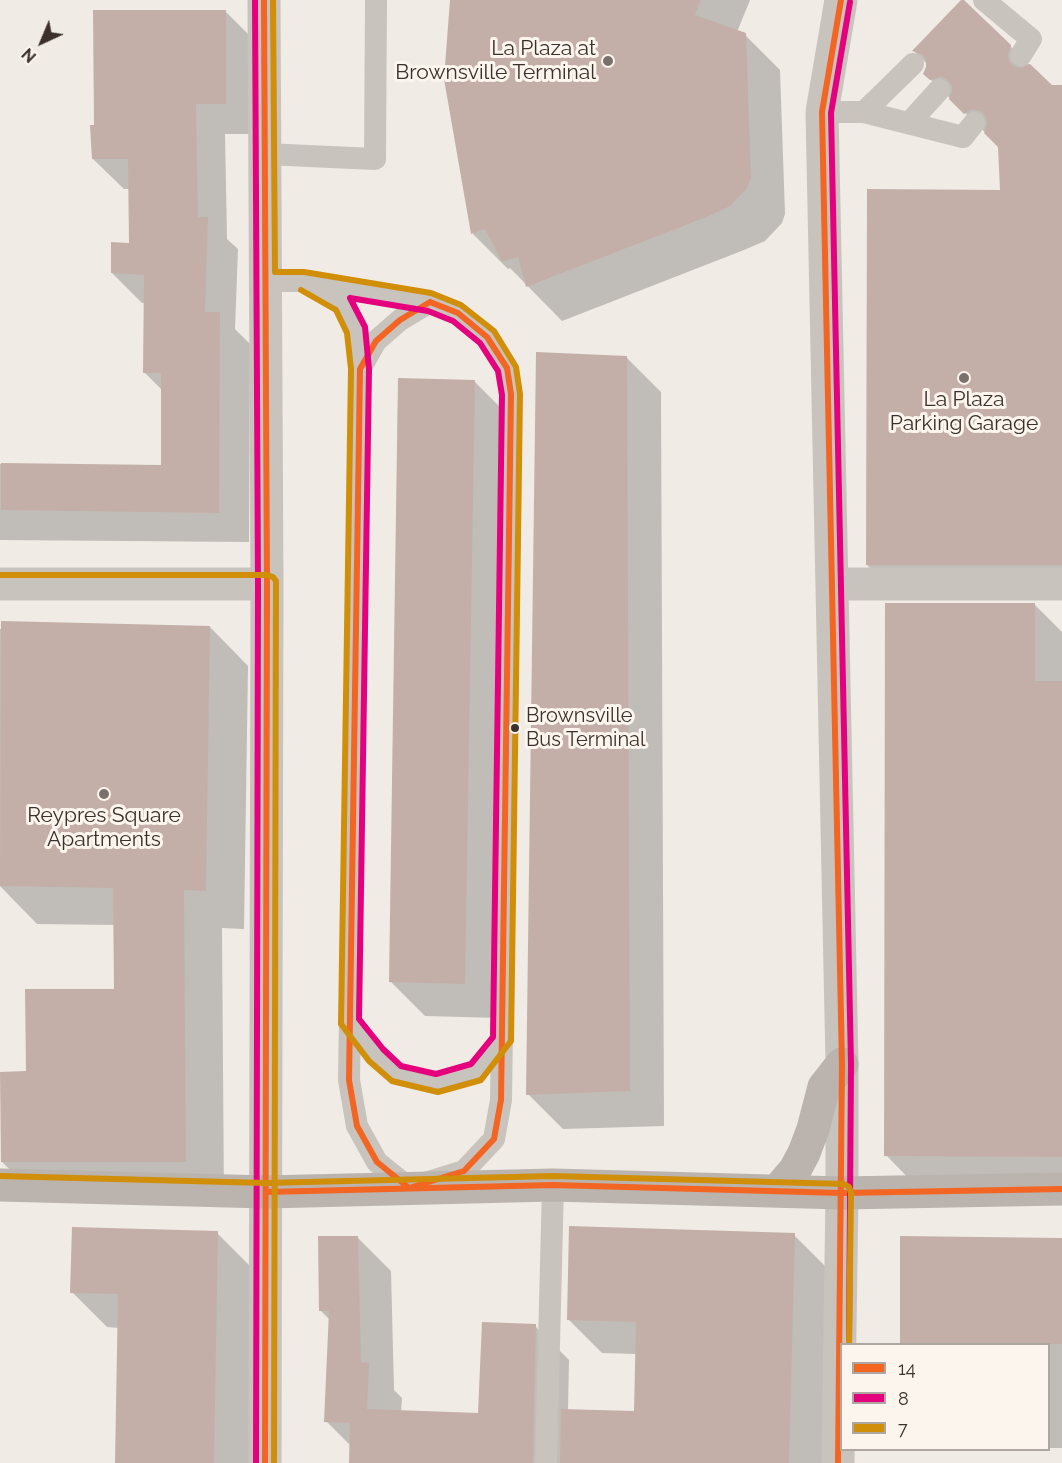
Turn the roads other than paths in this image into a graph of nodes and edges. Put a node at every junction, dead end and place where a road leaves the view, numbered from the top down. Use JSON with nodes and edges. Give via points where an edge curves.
{"nodes":[{"id":1,"x":264,"y":0,"type":"edge"},
{"id":2,"x":376,"y":0,"type":"edge"},
{"id":3,"x":842,"y":0,"type":"edge"},
{"id":4,"x":978,"y":2,"type":"edge"},
{"id":5,"x":1000,"y":14,"type":"edge"},
{"id":6,"x":1021,"y":55,"type":"dead end"},
{"id":7,"x":913,"y":64,"type":"dead end"},
{"id":8,"x":939,"y":90,"type":"dead end"},
{"id":9,"x":822,"y":112,"type":"junction"},
{"id":10,"x":864,"y":112,"type":"junction"},
{"id":11,"x":910,"y":122,"type":"junction"},
{"id":12,"x":974,"y":123,"type":"dead end"},
{"id":13,"x":265,"y":154,"type":"junction"},
{"id":14,"x":266,"y":281,"type":"junction"},
{"id":15,"x":303,"y":281,"type":"junction"},
{"id":16,"x":430,"y":302,"type":"junction"},
{"id":17,"x":360,"y":369,"type":"junction"},
{"id":18,"x":0,"y":584,"type":"edge"},
{"id":19,"x":267,"y":584,"type":"junction"},
{"id":20,"x":833,"y":584,"type":"junction"},
{"id":21,"x":1062,"y":584,"type":"edge"},
{"id":22,"x":350,"y":1022,"type":"junction"},
{"id":23,"x":502,"y":1040,"type":"junction"},
{"id":24,"x":842,"y":1064,"type":"junction"},
{"id":25,"x":0,"y":1185,"type":"edge"},
{"id":26,"x":553,"y":1185,"type":"junction"},
{"id":27,"x":409,"y":1188,"type":"junction"},
{"id":28,"x":1062,"y":1189,"type":"edge"},
{"id":29,"x":777,"y":1191,"type":"junction"},
{"id":30,"x":266,"y":1192,"type":"junction"},
{"id":31,"x":842,"y":1193,"type":"junction"},
{"id":32,"x":265,"y":1463,"type":"edge"},
{"id":33,"x":546,"y":1463,"type":"edge"},
{"id":34,"x":838,"y":1463,"type":"edge"}],
"edges":[{"from":1,"to":13,"type":"street"},
{"from":2,"to":13,"type":"lane","via":[[375,159]]},
{"from":3,"to":9,"type":"street"},
{"from":4,"to":5,"type":"lane"},
{"from":5,"to":6,"type":"lane","via":[[1031,39]]},
{"from":7,"to":10,"type":"lane"},
{"from":8,"to":11,"type":"lane"},
{"from":9,"to":10,"type":"lane"},
{"from":9,"to":20,"type":"street"},
{"from":10,"to":11,"type":"lane"},
{"from":11,"to":12,"type":"lane","via":[[963,137]]},
{"from":13,"to":14,"type":"street"},
{"from":14,"to":15,"type":"lane"},
{"from":14,"to":19,"type":"street"},
{"from":15,"to":16,"type":"lane"},
{"from":15,"to":17,"type":"lane","via":[[343,304],[356,330]]},
{"from":16,"to":17,"type":"lane","via":[[376,341]]},
{"from":16,"to":23,"type":"lane","via":[[458,313],[487,337],[507,368],[511,394]]},
{"from":17,"to":22,"type":"lane"},
{"from":18,"to":19,"type":"street"},
{"from":19,"to":30,"type":"street"},
{"from":20,"to":21,"type":"street"},
{"from":20,"to":24,"type":"street"},
{"from":22,"to":23,"type":"lane","via":[[396,1074],[436,1083],[476,1072]]},
{"from":22,"to":27,"type":"lane","via":[[349,1080],[357,1126],[377,1162]]},
{"from":23,"to":27,"type":"lane","via":[[501,1100],[494,1139],[464,1171]]},
{"from":24,"to":29,"type":"main road","via":[[824,1087],[804,1153]]},
{"from":24,"to":31,"type":"street"},
{"from":25,"to":30,"type":"main road"},
{"from":26,"to":27,"type":"main road"},
{"from":26,"to":29,"type":"main road"},
{"from":26,"to":33,"type":"lane"},
{"from":27,"to":30,"type":"main road"},
{"from":28,"to":31,"type":"main road"},
{"from":29,"to":31,"type":"main road"},
{"from":30,"to":32,"type":"street"},
{"from":31,"to":34,"type":"street"}]}
